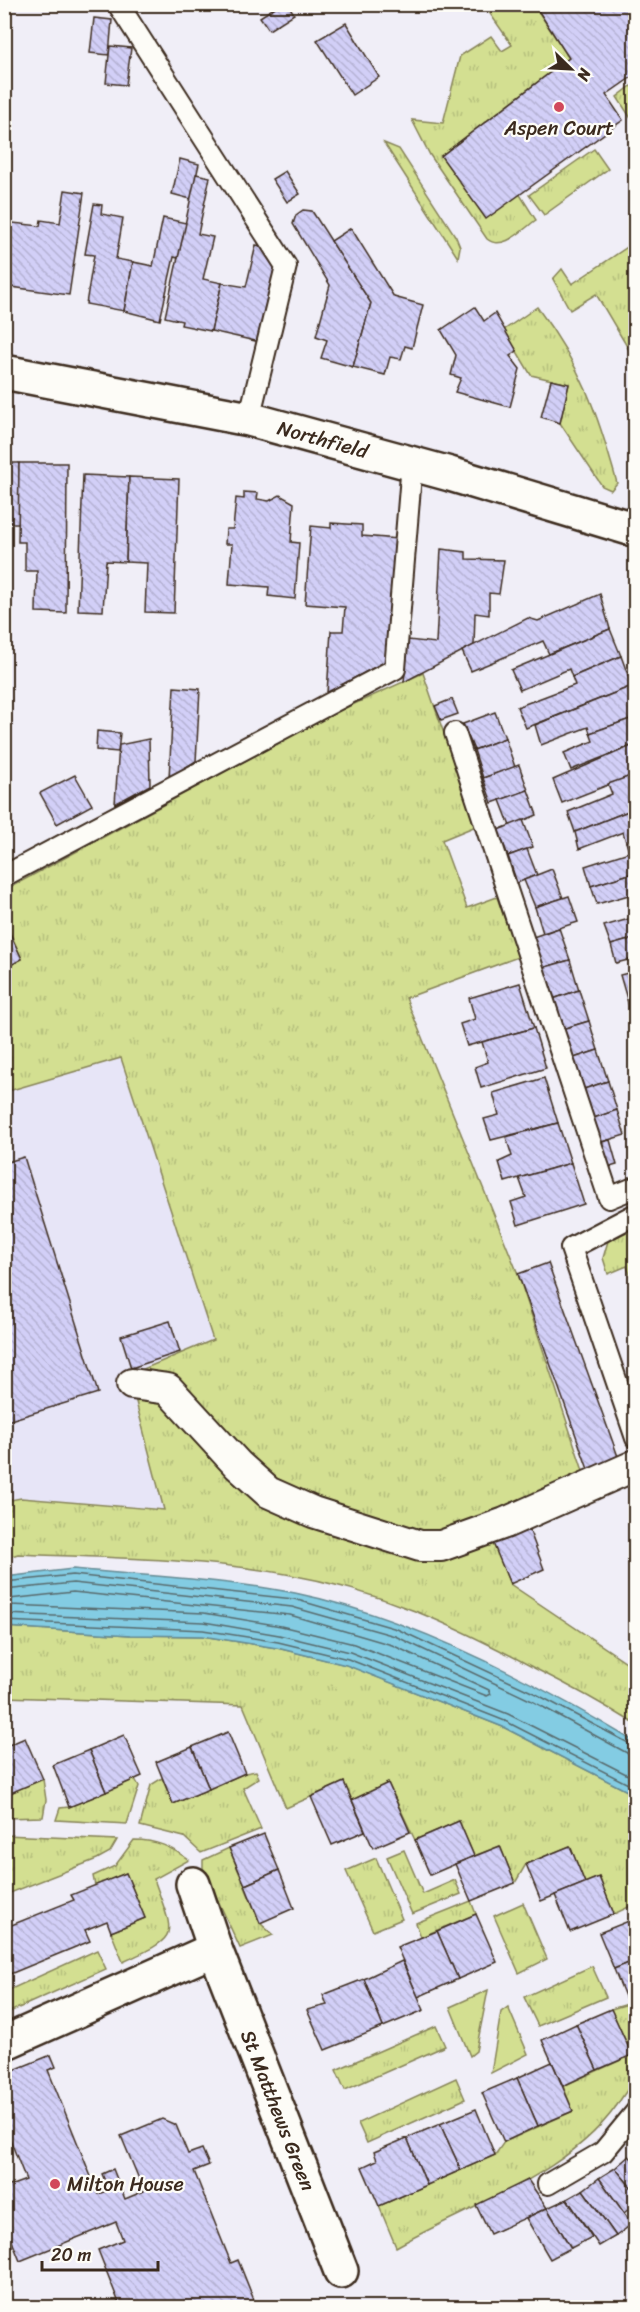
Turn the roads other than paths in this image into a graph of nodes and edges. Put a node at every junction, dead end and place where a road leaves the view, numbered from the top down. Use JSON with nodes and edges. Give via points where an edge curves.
{"nodes":[{"id":1,"x":118,"y":4,"type":"edge"},
{"id":2,"x":4,"y":372,"type":"edge"},
{"id":3,"x":249,"y":419,"type":"junction"},
{"id":4,"x":412,"y":463,"type":"junction"},
{"id":5,"x":636,"y":530,"type":"edge"},
{"id":6,"x":455,"y":733,"type":"dead end"},
{"id":7,"x":4,"y":876,"type":"edge"},
{"id":8,"x":636,"y":1187,"type":"edge"},
{"id":9,"x":636,"y":1214,"type":"edge"},
{"id":10,"x":132,"y":1384,"type":"dead end"},
{"id":11,"x":636,"y":1438,"type":"edge"},
{"id":12,"x":636,"y":1465,"type":"edge"},
{"id":13,"x":192,"y":1884,"type":"dead end"},
{"id":14,"x":215,"y":1949,"type":"junction"},
{"id":15,"x":4,"y":2043,"type":"edge"},
{"id":16,"x":636,"y":2112,"type":"edge"},
{"id":17,"x":548,"y":2184,"type":"dead end"},
{"id":18,"x":341,"y":2271,"type":"dead end"}],
"edges":[{"from":1,"to":3,"type":"lane","via":[[286,266]]},
{"from":2,"to":3,"type":"street","name":"Northfield"},
{"from":3,"to":4,"type":"street","name":"Northfield"},
{"from":4,"to":5,"type":"street","name":"Northfield"},
{"from":4,"to":7,"type":"lane","via":[[395,669]]},
{"from":6,"to":8,"type":"lane","via":[[609,1198]]},
{"from":9,"to":11,"type":"lane","via":[[571,1248]]},
{"from":10,"to":12,"type":"street","via":[[168,1389],[268,1492],[313,1512],[420,1546],[441,1546],[505,1523]]},
{"from":13,"to":14,"type":"street","name":"St Matthews Green"},
{"from":14,"to":15,"type":"street"},
{"from":14,"to":18,"type":"street","name":"St Matthews Green"},
{"from":16,"to":17,"type":"lane","via":[[603,2152]]}]}
